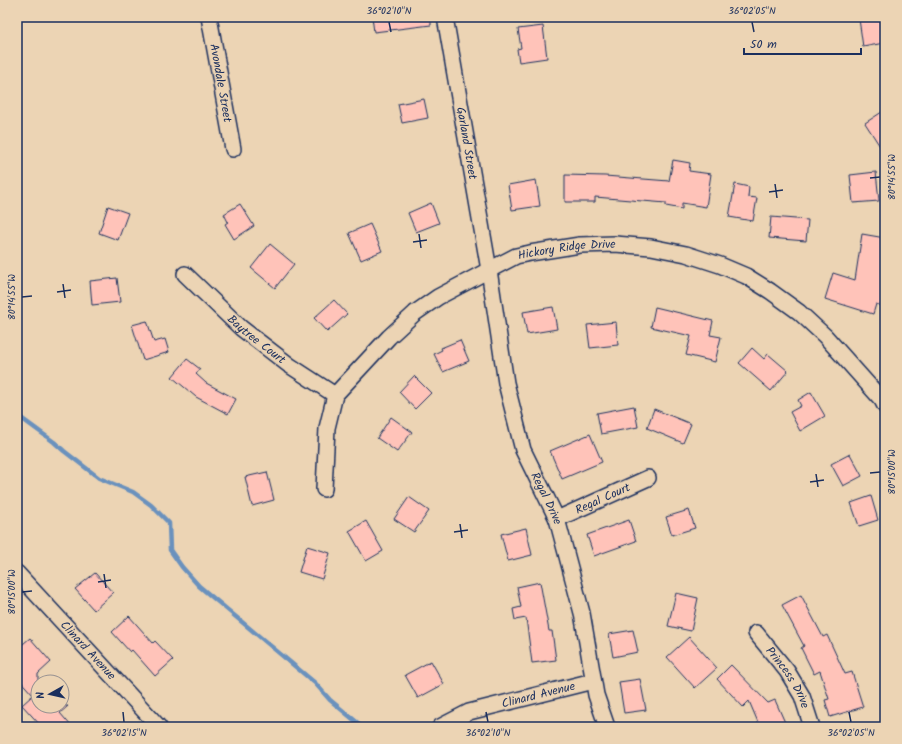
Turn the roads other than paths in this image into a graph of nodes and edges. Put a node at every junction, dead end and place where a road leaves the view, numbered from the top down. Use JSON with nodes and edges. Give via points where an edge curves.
{"nodes":[{"id":1,"x":209,"y":17,"type":"edge"},
{"id":2,"x":445,"y":17,"type":"edge"},
{"id":3,"x":233,"y":149,"type":"dead end"},
{"id":4,"x":489,"y":270,"type":"junction"},
{"id":5,"x":185,"y":274,"type":"dead end"},
{"id":6,"x":335,"y":395,"type":"junction"},
{"id":7,"x":884,"y":400,"type":"edge"},
{"id":8,"x":648,"y":478,"type":"dead end"},
{"id":9,"x":324,"y":489,"type":"dead end"},
{"id":10,"x":557,"y":519,"type":"junction"},
{"id":11,"x":17,"y":573,"type":"edge"},
{"id":12,"x":756,"y":633,"type":"dead end"},
{"id":13,"x":593,"y":682,"type":"junction"},
{"id":14,"x":159,"y":727,"type":"edge"},
{"id":15,"x":440,"y":727,"type":"edge"},
{"id":16,"x":607,"y":727,"type":"edge"},
{"id":17,"x":812,"y":727,"type":"edge"}],
"edges":[{"from":1,"to":3,"type":"street","name":"Avondale Street"},
{"from":2,"to":4,"type":"street","name":"Garland Street"},
{"from":4,"to":6,"type":"street","name":"Hickory Ridge Drive","via":[[438,296],[415,312]]},
{"from":4,"to":7,"type":"street","name":"Hickory Ridge Drive","via":[[516,256],[530,253],[580,245],[615,244],[658,248],[720,265],[746,276],[799,312],[825,336]]},
{"from":4,"to":10,"type":"street","name":"Regal Drive","via":[[506,383],[523,450]]},
{"from":5,"to":6,"type":"street","name":"Baytree Court","via":[[241,328],[289,365]]},
{"from":6,"to":9,"type":"street","name":"Hickory Ridge Drive","via":[[327,428]]},
{"from":8,"to":10,"type":"street","name":"Regal Court"},
{"from":10,"to":13,"type":"street","name":"Regal Drive","via":[[582,613]]},
{"from":11,"to":14,"type":"street","name":"Clinard Avenue"},
{"from":12,"to":17,"type":"street","name":"Princess Drive","via":[[788,670],[802,696]]},
{"from":13,"to":15,"type":"street","name":"Clinard Avenue","via":[[469,712]]},
{"from":13,"to":16,"type":"street","name":"Regal Drive"}]}
